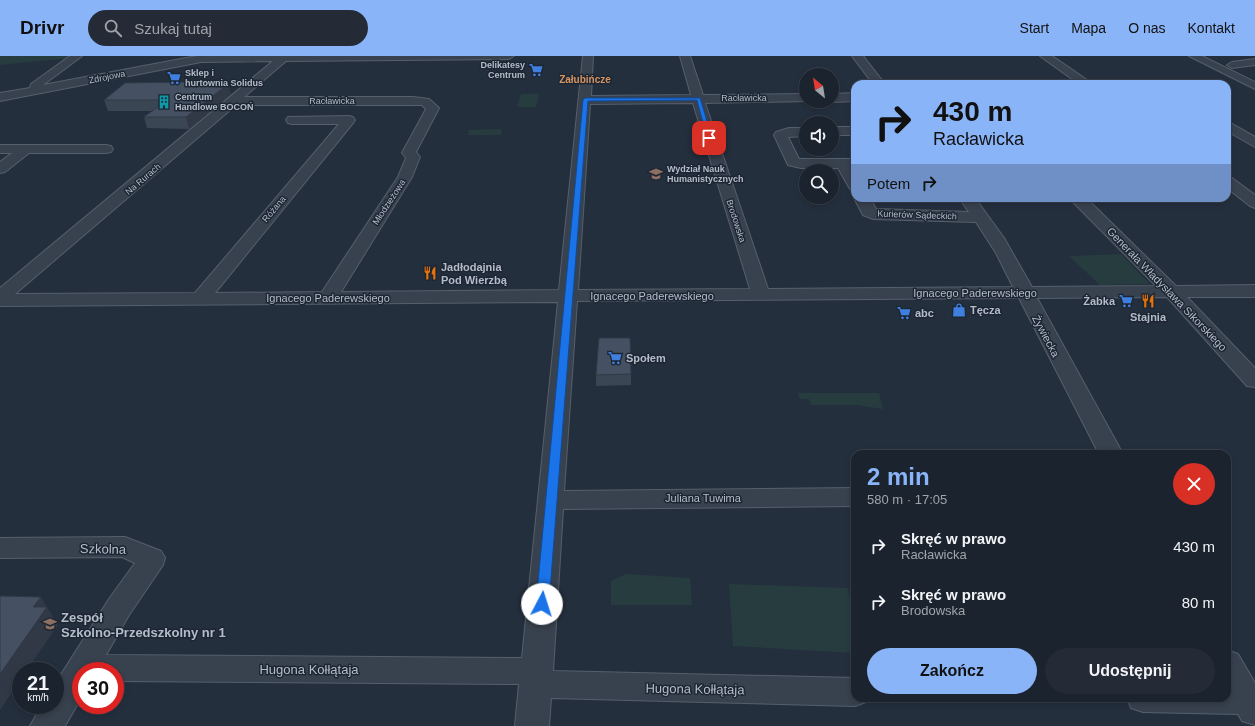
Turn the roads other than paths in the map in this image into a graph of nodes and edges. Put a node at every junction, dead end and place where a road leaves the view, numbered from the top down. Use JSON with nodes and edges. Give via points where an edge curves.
{"nodes":[{"id":1,"x":77,"y":56,"type":"edge"},
{"id":2,"x":214,"y":56,"type":"edge"},
{"id":3,"x":510,"y":56,"type":"edge"},
{"id":4,"x":588,"y":56,"type":"edge"},
{"id":5,"x":685,"y":56,"type":"edge"},
{"id":6,"x":857,"y":56,"type":"edge"},
{"id":7,"x":1045,"y":56,"type":"edge"},
{"id":8,"x":284,"y":57,"type":"edge"},
{"id":9,"x":1198,"y":57,"type":"edge"},
{"id":10,"x":198,"y":59,"type":"junction"},
{"id":11,"x":1255,"y":62,"type":"edge"},
{"id":12,"x":1232,"y":65,"type":"dead end"},
{"id":13,"x":876,"y":80,"type":"edge"},
{"id":14,"x":1081,"y":80,"type":"edge"},
{"id":15,"x":1255,"y":86,"type":"edge"},
{"id":16,"x":37,"y":90,"type":"junction"},
{"id":17,"x":3,"y":97,"type":"edge"},
{"id":18,"x":851,"y":97,"type":"edge"},
{"id":19,"x":799,"y":98,"type":"edge"},
{"id":20,"x":839,"y":98,"type":"edge"},
{"id":21,"x":699,"y":99,"type":"junction"},
{"id":22,"x":585,"y":100,"type":"junction"},
{"id":23,"x":234,"y":101,"type":"junction"},
{"id":24,"x":429,"y":104,"type":"joint"},
{"id":25,"x":0,"y":105,"type":"edge"},
{"id":26,"x":360,"y":105,"type":"dead end"},
{"id":27,"x":292,"y":120,"type":"dead end"},
{"id":28,"x":349,"y":120,"type":"junction"},
{"id":29,"x":1231,"y":129,"type":"edge"},
{"id":30,"x":851,"y":131,"type":"edge"},
{"id":31,"x":799,"y":132,"type":"edge"},
{"id":32,"x":839,"y":132,"type":"edge"},
{"id":33,"x":1255,"y":144,"type":"edge"},
{"id":34,"x":1234,"y":146,"type":"dead end"},
{"id":35,"x":0,"y":149,"type":"edge"},
{"id":36,"x":26,"y":149,"type":"junction"},
{"id":37,"x":106,"y":149,"type":"dead end"},
{"id":38,"x":849,"y":163,"type":"edge"},
{"id":39,"x":0,"y":168,"type":"edge"},
{"id":40,"x":1231,"y":184,"type":"edge"},
{"id":41,"x":864,"y":202,"type":"edge"},
{"id":42,"x":970,"y":202,"type":"edge"},
{"id":43,"x":1081,"y":202,"type":"edge"},
{"id":44,"x":1255,"y":203,"type":"edge"},
{"id":45,"x":982,"y":217,"type":"junction"},
{"id":46,"x":1255,"y":291,"type":"edge"},
{"id":47,"x":1172,"y":292,"type":"junction"},
{"id":48,"x":1026,"y":293,"type":"junction"},
{"id":49,"x":761,"y":295,"type":"junction"},
{"id":50,"x":569,"y":296,"type":"junction"},
{"id":51,"x":0,"y":298,"type":"edge"},
{"id":52,"x":200,"y":298,"type":"junction"},
{"id":53,"x":328,"y":298,"type":"junction"},
{"id":54,"x":1255,"y":381,"type":"edge"},
{"id":55,"x":1109,"y":450,"type":"edge"},
{"id":56,"x":851,"y":498,"type":"edge"},
{"id":57,"x":552,"y":500,"type":"junction"},
{"id":58,"x":0,"y":548,"type":"edge"},
{"id":59,"x":86,"y":662,"type":"edge"},
{"id":60,"x":124,"y":669,"type":"edge"},
{"id":61,"x":1231,"y":669,"type":"edge"},
{"id":62,"x":536,"y":678,"type":"junction"},
{"id":63,"x":72,"y":685,"type":"edge"},
{"id":64,"x":851,"y":692,"type":"edge"},
{"id":65,"x":1216,"y":702,"type":"edge"},
{"id":66,"x":1253,"y":704,"type":"edge"},
{"id":67,"x":48,"y":726,"type":"edge"},
{"id":68,"x":532,"y":726,"type":"edge"}],
"edges":[{"from":1,"to":16,"type":"street","via":[[35,86]]},
{"from":2,"to":10,"type":"street","name":"Zdrojowa"},
{"from":3,"to":8,"type":"street"},
{"from":4,"to":22,"type":"street"},
{"from":5,"to":21,"type":"street","name":"Brodowska"},
{"from":6,"to":13,"type":"street"},
{"from":7,"to":14,"type":"street"},
{"from":8,"to":10,"type":"street"},
{"from":8,"to":23,"type":"street","name":"Na Rurach"},
{"from":9,"to":15,"type":"street"},
{"from":10,"to":16,"type":"street","name":"Zdrojowa"},
{"from":11,"to":12,"type":"street"},
{"from":16,"to":17,"type":"street","name":"Zdrojowa"},
{"from":17,"to":25,"type":"street"},
{"from":18,"to":20,"type":"street"},
{"from":19,"to":21,"type":"street","name":"Racławicka"},
{"from":21,"to":22,"type":"street","name":"Racławicka"},
{"from":21,"to":49,"type":"street","name":"Brodowska","via":[[713,150]]},
{"from":22,"to":50,"type":"street"},
{"from":23,"to":24,"type":"street","name":"Racławicka","via":[[413,101]]},
{"from":23,"to":51,"type":"street","name":"Na Rurach"},
{"from":24,"to":53,"type":"street","name":"Młodzieżowa","via":[[433,108],[409,153],[413,157],[405,177]]},
{"from":26,"to":28,"type":"street","name":"Różana"},
{"from":27,"to":28,"type":"street"},
{"from":28,"to":52,"type":"street","name":"Różana"},
{"from":29,"to":33,"type":"street"},
{"from":30,"to":32,"type":"street"},
{"from":31,"to":38,"type":"street","via":[[781,135],[793,162]]},
{"from":33,"to":34,"type":"street"},
{"from":35,"to":36,"type":"street"},
{"from":36,"to":37,"type":"street"},
{"from":36,"to":39,"type":"street"},
{"from":40,"to":44,"type":"street"},
{"from":41,"to":45,"type":"street","name":"Kurierów Sądeckich","via":[[869,212],[878,214]]},
{"from":42,"to":45,"type":"street","name":"Żywiecka"},
{"from":43,"to":47,"type":"street","name":"Generała Władysława Sikorskiego"},
{"from":45,"to":48,"type":"street","name":"Żywiecka"},
{"from":46,"to":47,"type":"street","name":"Ignacego Paderewskiego"},
{"from":47,"to":48,"type":"street","name":"Ignacego Paderewskiego"},
{"from":47,"to":54,"type":"street","name":"Generała Władysława Sikorskiego"},
{"from":48,"to":49,"type":"street","name":"Ignacego Paderewskiego"},
{"from":48,"to":55,"type":"street","name":"Żywiecka"},
{"from":49,"to":50,"type":"street","name":"Ignacego Paderewskiego"},
{"from":50,"to":53,"type":"street","name":"Ignacego Paderewskiego"},
{"from":50,"to":57,"type":"street"},
{"from":51,"to":52,"type":"street","name":"Ignacego Paderewskiego"},
{"from":52,"to":53,"type":"street","name":"Ignacego Paderewskiego"},
{"from":56,"to":57,"type":"street","name":"Juliana Tuwima"},
{"from":57,"to":62,"type":"street"},
{"from":58,"to":59,"type":"street","name":"Szkolna","via":[[125,547],[151,558]]},
{"from":60,"to":62,"type":"street","name":"Hugona Kołłątaja"},
{"from":61,"to":66,"type":"street"},
{"from":62,"to":64,"type":"street","name":"Hugona Kołłątaja"},
{"from":62,"to":68,"type":"street"},
{"from":63,"to":67,"type":"street","name":"Szkolna"},
{"from":65,"to":66,"type":"street"}]}
